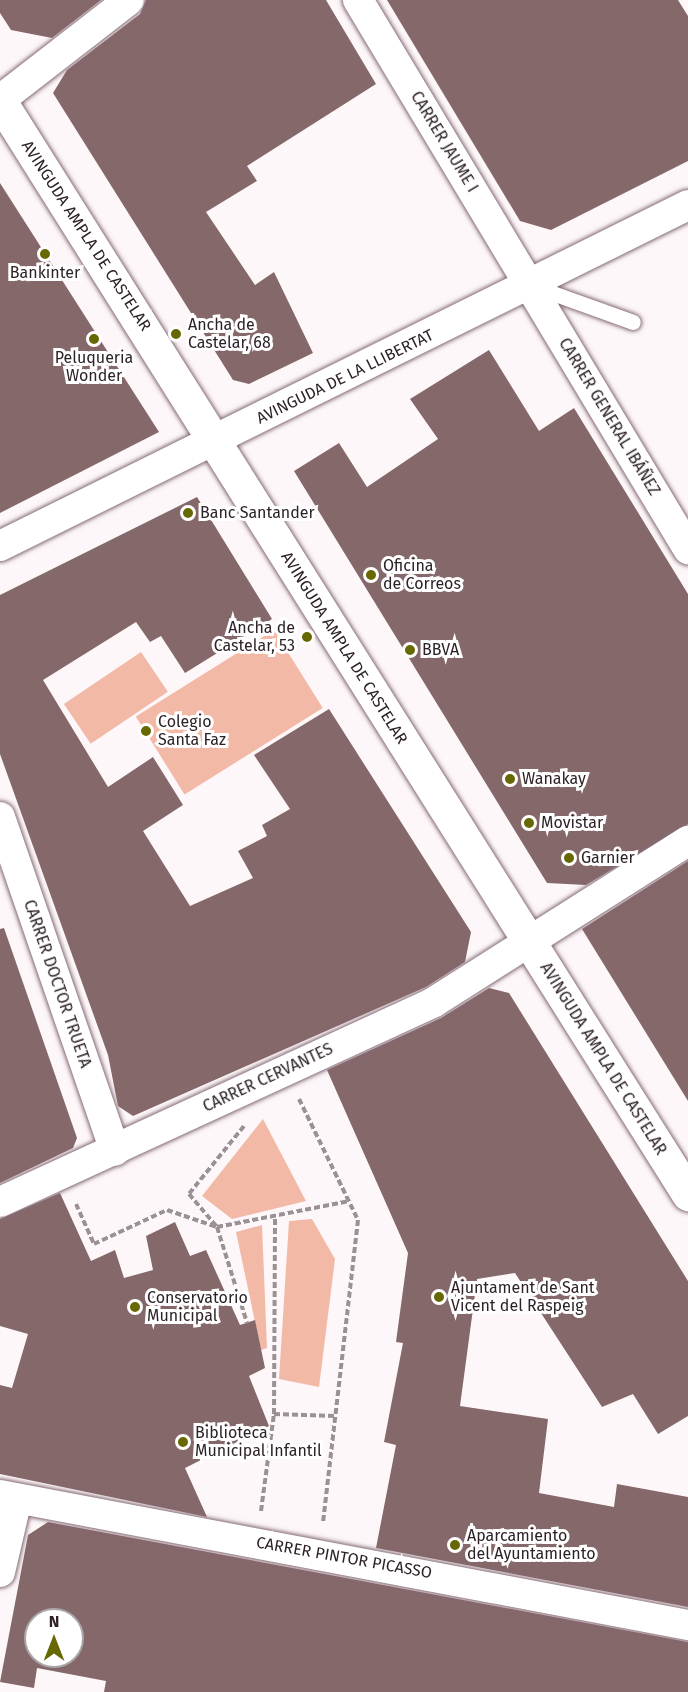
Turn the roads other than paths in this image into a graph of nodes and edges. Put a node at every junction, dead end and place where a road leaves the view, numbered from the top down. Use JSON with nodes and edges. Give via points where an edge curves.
{"nodes":[{"id":1,"x":129,"y":0,"type":"edge"},
{"id":2,"x":358,"y":0,"type":"edge"},
{"id":3,"x":0,"y":101,"type":"edge"},
{"id":4,"x":688,"y":205,"type":"edge"},
{"id":5,"x":530,"y":285,"type":"junction"},
{"id":6,"x":633,"y":322,"type":"dead end"},
{"id":7,"x":217,"y":441,"type":"junction"},
{"id":8,"x":0,"y":546,"type":"edge"},
{"id":9,"x":688,"y":549,"type":"edge"},
{"id":10,"x":0,"y":817,"type":"edge"},
{"id":11,"x":688,"y":841,"type":"edge"},
{"id":12,"x":530,"y":943,"type":"junction"},
{"id":13,"x":115,"y":1151,"type":"junction"},
{"id":14,"x":688,"y":1194,"type":"edge"},
{"id":15,"x":0,"y":1202,"type":"edge"},
{"id":16,"x":8,"y":1497,"type":"edge"},
{"id":17,"x":0,"y":1572,"type":"edge"},
{"id":18,"x":688,"y":1625,"type":"edge"}],
"edges":[{"from":1,"to":3,"type":"street"},
{"from":2,"to":5,"type":"street","name":"CARRER JAUME I"},
{"from":3,"to":7,"type":"main road","name":"AVINGUDA AMPLA DE CASTELAR"},
{"from":4,"to":5,"type":"street","name":"AVINGUDA DE LA LLIBERTAT"},
{"from":5,"to":6,"type":"lane"},
{"from":5,"to":7,"type":"street","name":"AVINGUDA DE LA LLIBERTAT"},
{"from":5,"to":9,"type":"street","name":"CARRER GENERAL IBÁÑEZ"},
{"from":7,"to":8,"type":"street","name":"AVINGUDA DE LA LLIBERTAT"},
{"from":7,"to":12,"type":"main road","name":"AVINGUDA AMPLA DE CASTELAR"},
{"from":10,"to":13,"type":"street","name":"CARRER DOCTOR TRUETA"},
{"from":11,"to":12,"type":"street","name":"CARRER CERVANTES"},
{"from":12,"to":13,"type":"street","name":"CARRER CERVANTES","via":[[434,1002]]},
{"from":12,"to":14,"type":"main road","name":"AVINGUDA AMPLA DE CASTELAR"},
{"from":13,"to":15,"type":"street","name":"CARRER CERVANTES"},
{"from":16,"to":17,"type":"street"},
{"from":16,"to":18,"type":"street","name":"CARRER PINTOR PICASSO"}]}
